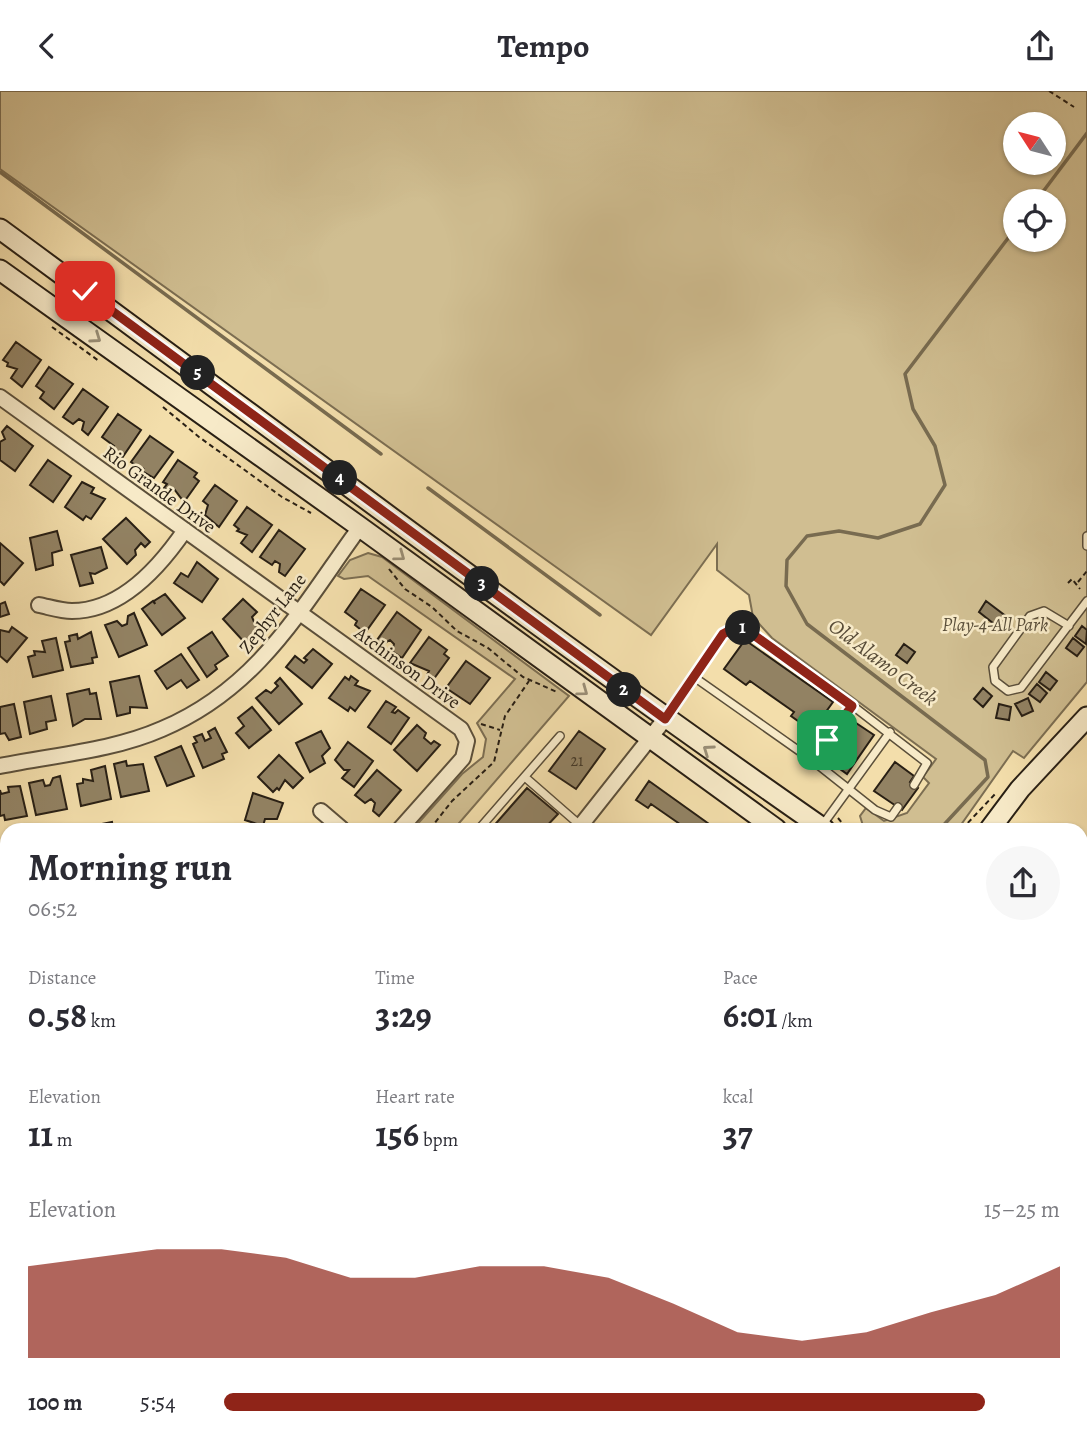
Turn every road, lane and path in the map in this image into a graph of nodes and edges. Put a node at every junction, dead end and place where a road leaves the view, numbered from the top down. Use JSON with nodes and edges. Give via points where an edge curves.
{"nodes":[{"id":1,"x":1049,"y":91,"type":"edge"},
{"id":2,"x":1074,"y":107,"type":"dead end"},
{"id":3,"x":0,"y":229,"type":"edge"},
{"id":4,"x":0,"y":270,"type":"edge"},
{"id":5,"x":51,"y":326,"type":"dead end"},
{"id":6,"x":106,"y":365,"type":"dead end"},
{"id":7,"x":0,"y":397,"type":"edge"},
{"id":8,"x":160,"y":404,"type":"dead end"},
{"id":9,"x":272,"y":463,"type":"junction"},
{"id":10,"x":377,"y":505,"type":"junction"},
{"id":11,"x":321,"y":516,"type":"dead end"},
{"id":12,"x":360,"y":527,"type":"junction"},
{"id":13,"x":185,"y":530,"type":"junction"},
{"id":14,"x":1087,"y":536,"type":"edge"},
{"id":15,"x":424,"y":540,"type":"junction"},
{"id":16,"x":1087,"y":546,"type":"edge"},
{"id":17,"x":385,"y":562,"type":"dead end"},
{"id":18,"x":1087,"y":571,"type":"edge"},
{"id":19,"x":1068,"y":583,"type":"dead end"},
{"id":20,"x":1077,"y":583,"type":"junction"},
{"id":21,"x":1080,"y":589,"type":"dead end"},
{"id":22,"x":1087,"y":601,"type":"edge"},
{"id":23,"x":39,"y":605,"type":"dead end"},
{"id":24,"x":298,"y":612,"type":"junction"},
{"id":25,"x":1069,"y":626,"type":"junction"},
{"id":26,"x":694,"y":677,"type":"junction"},
{"id":27,"x":530,"y":681,"type":"junction"},
{"id":28,"x":557,"y":692,"type":"dead end"},
{"id":29,"x":852,"y":706,"type":"junction"},
{"id":30,"x":1087,"y":717,"type":"edge"},
{"id":31,"x":665,"y":719,"type":"junction"},
{"id":32,"x":481,"y":724,"type":"dead end"},
{"id":33,"x":838,"y":725,"type":"junction"},
{"id":34,"x":501,"y":730,"type":"junction"},
{"id":35,"x":846,"y":731,"type":"dead end"},
{"id":36,"x":890,"y":732,"type":"junction"},
{"id":37,"x":560,"y":736,"type":"dead end"},
{"id":38,"x":651,"y":740,"type":"junction"},
{"id":39,"x":827,"y":740,"type":"junction"},
{"id":40,"x":835,"y":746,"type":"dead end"},
{"id":41,"x":867,"y":746,"type":"dead end"},
{"id":42,"x":875,"y":752,"type":"junction"},
{"id":43,"x":812,"y":760,"type":"junction"},
{"id":44,"x":856,"y":761,"type":"dead end"},
{"id":45,"x":0,"y":766,"type":"edge"},
{"id":46,"x":865,"y":767,"type":"junction"},
{"id":47,"x":526,"y":778,"type":"junction"},
{"id":48,"x":914,"y":785,"type":"dead end"},
{"id":49,"x":850,"y":788,"type":"junction"},
{"id":50,"x":997,"y":792,"type":"dead end"},
{"id":51,"x":787,"y":804,"type":"junction"},
{"id":52,"x":898,"y":807,"type":"dead end"},
{"id":53,"x":321,"y":811,"type":"dead end"},
{"id":54,"x":335,"y":823,"type":"edge"},
{"id":55,"x":405,"y":823,"type":"edge"},
{"id":56,"x":435,"y":823,"type":"edge"},
{"id":57,"x":485,"y":823,"type":"edge"},
{"id":58,"x":575,"y":823,"type":"edge"},
{"id":59,"x":584,"y":823,"type":"edge"},
{"id":60,"x":764,"y":823,"type":"edge"},
{"id":61,"x":776,"y":823,"type":"edge"},
{"id":62,"x":815,"y":823,"type":"edge"},
{"id":63,"x":826,"y":823,"type":"edge"},
{"id":64,"x":968,"y":823,"type":"edge"},
{"id":65,"x":994,"y":823,"type":"edge"}],
"edges":[{"from":1,"to":2,"type":"path"},
{"from":3,"to":10,"type":"main road"},
{"from":4,"to":9,"type":"main road","one_way":true},
{"from":5,"to":6,"type":"path"},
{"from":7,"to":13,"type":"street","name":"Rio Grande Drive"},
{"from":8,"to":11,"type":"path","via":[[282,497]]},
{"from":9,"to":10,"type":"main road","via":[[298,467],[358,509]]},
{"from":9,"to":12,"type":"main road"},
{"from":10,"to":15,"type":"main road"},
{"from":12,"to":15,"type":"main road","via":[[377,521],[407,542]]},
{"from":12,"to":24,"type":"street","name":"Zephyr Lane"},
{"from":12,"to":38,"type":"main road","one_way":true},
{"from":13,"to":23,"type":"street","via":[[143,581],[114,600],[88,610]]},
{"from":13,"to":24,"type":"street","name":"Rio Grande Drive"},
{"from":14,"to":16,"type":"lane"},
{"from":15,"to":31,"type":"main road"},
{"from":17,"to":27,"type":"path","via":[[405,589]]},
{"from":18,"to":20,"type":"path"},
{"from":19,"to":20,"type":"path","via":[[1072,579]]},
{"from":20,"to":21,"type":"path"},
{"from":22,"to":25,"type":"lane"},
{"from":24,"to":45,"type":"street","name":"Zephyr Lane","via":[[267,654],[222,697],[161,730],[106,746]]},
{"from":24,"to":55,"type":"street","name":"Atchinson Drive","via":[[466,736],[463,758]]},
{"from":25,"to":25,"type":"lane","via":[[1021,688],[1008,691],[995,681],[993,667],[1030,616],[1044,611]]},
{"from":26,"to":29,"type":"lane","via":[[723,634],[740,625]]},
{"from":26,"to":31,"type":"lane"},
{"from":26,"to":43,"type":"lane"},
{"from":27,"to":28,"type":"path"},
{"from":27,"to":34,"type":"path","via":[[505,716]]},
{"from":29,"to":33,"type":"lane"},
{"from":29,"to":36,"type":"lane"},
{"from":30,"to":65,"type":"main road"},
{"from":31,"to":38,"type":"street"},
{"from":51,"to":31,"type":"main road","one_way":true},
{"from":32,"to":34,"type":"path"},
{"from":33,"to":35,"type":"lane"},
{"from":33,"to":39,"type":"lane"},
{"from":34,"to":56,"type":"path","via":[[494,762]]},
{"from":36,"to":42,"type":"lane"},
{"from":36,"to":48,"type":"lane","via":[[927,763]]},
{"from":37,"to":47,"type":"lane"},
{"from":38,"to":59,"type":"street"},
{"from":38,"to":60,"type":"main road"},
{"from":39,"to":40,"type":"lane"},
{"from":39,"to":43,"type":"lane"},
{"from":41,"to":42,"type":"lane"},
{"from":42,"to":46,"type":"lane"},
{"from":43,"to":49,"type":"lane"},
{"from":44,"to":46,"type":"lane"},
{"from":46,"to":49,"type":"lane"},
{"from":47,"to":57,"type":"lane"},
{"from":47,"to":58,"type":"lane"},
{"from":49,"to":52,"type":"lane","via":[[875,810],[891,817]]},
{"from":49,"to":63,"type":"lane"},
{"from":50,"to":64,"type":"path"},
{"from":51,"to":61,"type":"street"},
{"from":51,"to":62,"type":"main road"},
{"from":53,"to":54,"type":"street"}]}
